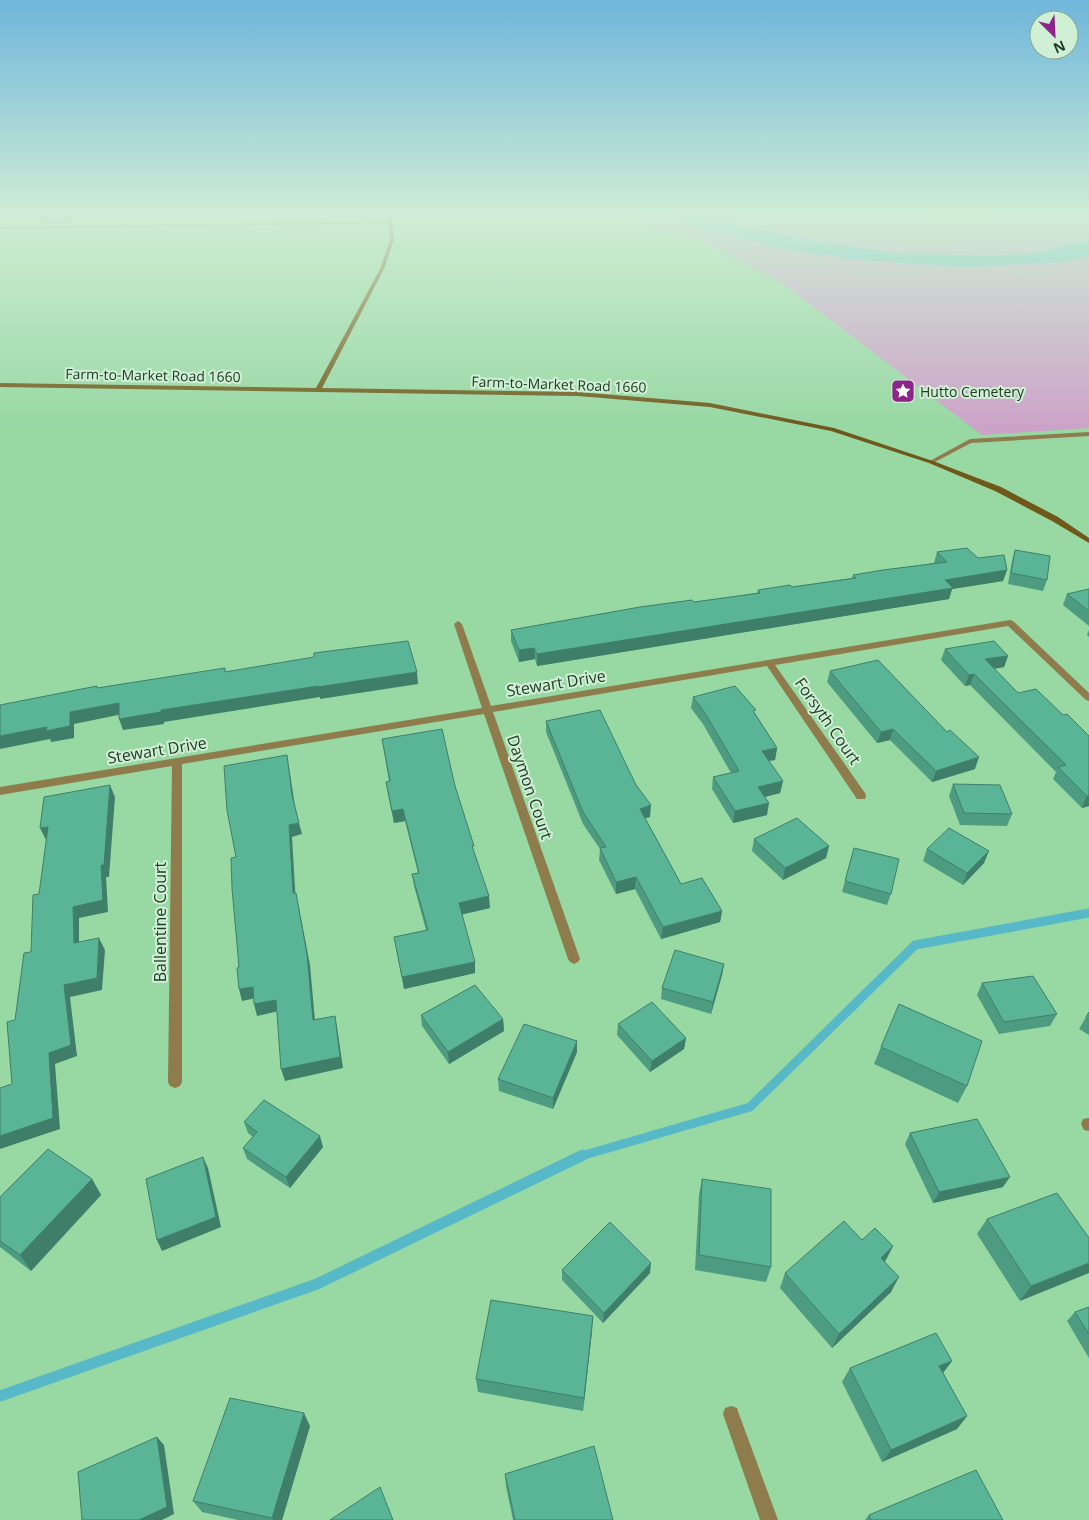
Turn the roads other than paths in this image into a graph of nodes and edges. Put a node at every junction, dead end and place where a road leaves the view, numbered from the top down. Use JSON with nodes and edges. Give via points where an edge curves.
{"nodes":[{"id":1,"x":372,"y":287,"type":"edge"},
{"id":2,"x":0,"y":385,"type":"edge"},
{"id":3,"x":317,"y":391,"type":"junction"},
{"id":4,"x":1089,"y":434,"type":"edge"},
{"id":5,"x":932,"y":462,"type":"junction"},
{"id":6,"x":1089,"y":541,"type":"edge"},
{"id":7,"x":458,"y":624,"type":"dead end"},
{"id":8,"x":769,"y":663,"type":"junction"},
{"id":9,"x":1089,"y":698,"type":"edge"},
{"id":10,"x":487,"y":710,"type":"junction"},
{"id":11,"x":177,"y":762,"type":"junction"},
{"id":12,"x":0,"y":791,"type":"edge"},
{"id":13,"x":862,"y":796,"type":"dead end"},
{"id":14,"x":574,"y":959,"type":"dead end"},
{"id":15,"x":175,"y":1082,"type":"dead end"},
{"id":16,"x":731,"y":1414,"type":"dead end"},
{"id":17,"x":769,"y":1520,"type":"edge"}],
"edges":[{"from":1,"to":3,"type":"main road"},
{"from":2,"to":3,"type":"main road","name":"Farm-to-Market Road 1660"},
{"from":3,"to":5,"type":"main road","name":"Farm-to-Market Road 1660","via":[[578,394],[684,402],[806,423]]},
{"from":4,"to":5,"type":"street","via":[[970,441]]},
{"from":5,"to":6,"type":"main road","name":"Farm-to-Market Road 1660","via":[[998,489]]},
{"from":7,"to":10,"type":"street","name":"Daymon Court"},
{"from":8,"to":9,"type":"street","name":"Stewart Drive","via":[[1010,622]]},
{"from":8,"to":10,"type":"street","name":"Stewart Drive"},
{"from":8,"to":13,"type":"street","name":"Forsyth Court"},
{"from":10,"to":11,"type":"street","name":"Stewart Drive"},
{"from":10,"to":14,"type":"street","name":"Daymon Court"},
{"from":11,"to":12,"type":"street","name":"Stewart Drive"},
{"from":11,"to":15,"type":"street","name":"Ballentine Court"},
{"from":16,"to":17,"type":"street"}]}
